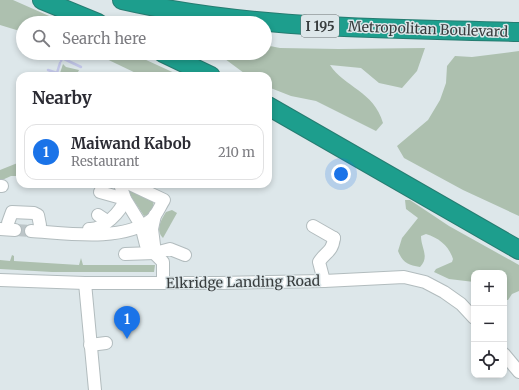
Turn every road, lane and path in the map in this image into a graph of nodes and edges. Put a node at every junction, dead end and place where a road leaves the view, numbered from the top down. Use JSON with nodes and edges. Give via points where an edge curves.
{"nodes":[{"id":1,"x":42,"y":0,"type":"edge"},
{"id":2,"x":122,"y":0,"type":"edge"},
{"id":3,"x":81,"y":16,"type":"edge"},
{"id":4,"x":215,"y":16,"type":"edge"},
{"id":5,"x":272,"y":22,"type":"edge"},
{"id":6,"x":519,"y":32,"type":"edge"},
{"id":7,"x":178,"y":60,"type":"edge"},
{"id":8,"x":203,"y":72,"type":"edge"},
{"id":9,"x":272,"y":108,"type":"edge"},
{"id":10,"x":111,"y":188,"type":"edge"},
{"id":11,"x":121,"y":188,"type":"edge"},
{"id":12,"x":138,"y":188,"type":"edge"},
{"id":13,"x":125,"y":199,"type":"junction"},
{"id":14,"x":155,"y":215,"type":"junction"},
{"id":15,"x":105,"y":225,"type":"junction"},
{"id":16,"x":141,"y":225,"type":"junction"},
{"id":17,"x":313,"y":226,"type":"dead end"},
{"id":18,"x":9,"y":227,"type":"edge"},
{"id":19,"x":0,"y":234,"type":"edge"},
{"id":20,"x":519,"y":250,"type":"edge"},
{"id":21,"x":155,"y":253,"type":"junction"},
{"id":22,"x":125,"y":254,"type":"dead end"},
{"id":23,"x":185,"y":255,"type":"dead end"},
{"id":24,"x":0,"y":280,"type":"edge"},
{"id":25,"x":324,"y":281,"type":"junction"},
{"id":26,"x":163,"y":282,"type":"junction"},
{"id":27,"x":85,"y":283,"type":"junction"},
{"id":28,"x":471,"y":315,"type":"edge"},
{"id":29,"x":106,"y":343,"type":"dead end"},
{"id":30,"x":90,"y":345,"type":"junction"},
{"id":31,"x":507,"y":358,"type":"edge"},
{"id":32,"x":519,"y":372,"type":"edge"},
{"id":33,"x":95,"y":390,"type":"edge"}],
"edges":[{"from":1,"to":3,"type":"highway"},
{"from":2,"to":4,"type":"highway","name":"Metropolitan Boulevard","number":"I 195"},
{"from":5,"to":6,"type":"highway","name":"Metropolitan Boulevard","number":"I 195"},
{"from":7,"to":8,"type":"highway"},
{"from":9,"to":20,"type":"highway"},
{"from":10,"to":13,"type":"street","via":[[100,192]]},
{"from":11,"to":13,"type":"street"},
{"from":12,"to":14,"type":"street","via":[[164,200]]},
{"from":13,"to":15,"type":"street"},
{"from":13,"to":16,"type":"street"},
{"from":14,"to":16,"type":"street"},
{"from":14,"to":21,"type":"street","via":[[152,229]]},
{"from":15,"to":16,"type":"street"},
{"from":15,"to":18,"type":"street","via":[[95,229],[33,229],[40,219],[36,214],[14,212],[9,216]]},
{"from":16,"to":21,"type":"street","via":[[146,245]]},
{"from":17,"to":25,"type":"street","via":[[334,238],[333,246],[319,262]]},
{"from":18,"to":19,"type":"street"},
{"from":21,"to":22,"type":"street"},
{"from":21,"to":23,"type":"street","via":[[170,249]]},
{"from":21,"to":26,"type":"street","via":[[163,262]]},
{"from":24,"to":27,"type":"street","name":"Elkridge Landing Road"},
{"from":25,"to":26,"type":"street","name":"Elkridge Landing Road"},
{"from":25,"to":28,"type":"street","name":"Elkridge Landing Road","via":[[380,277],[425,282],[461,304]]},
{"from":26,"to":27,"type":"street","name":"Elkridge Landing Road"},
{"from":27,"to":30,"type":"street"},
{"from":29,"to":30,"type":"street"},
{"from":30,"to":33,"type":"street"},
{"from":31,"to":32,"type":"street"}]}
